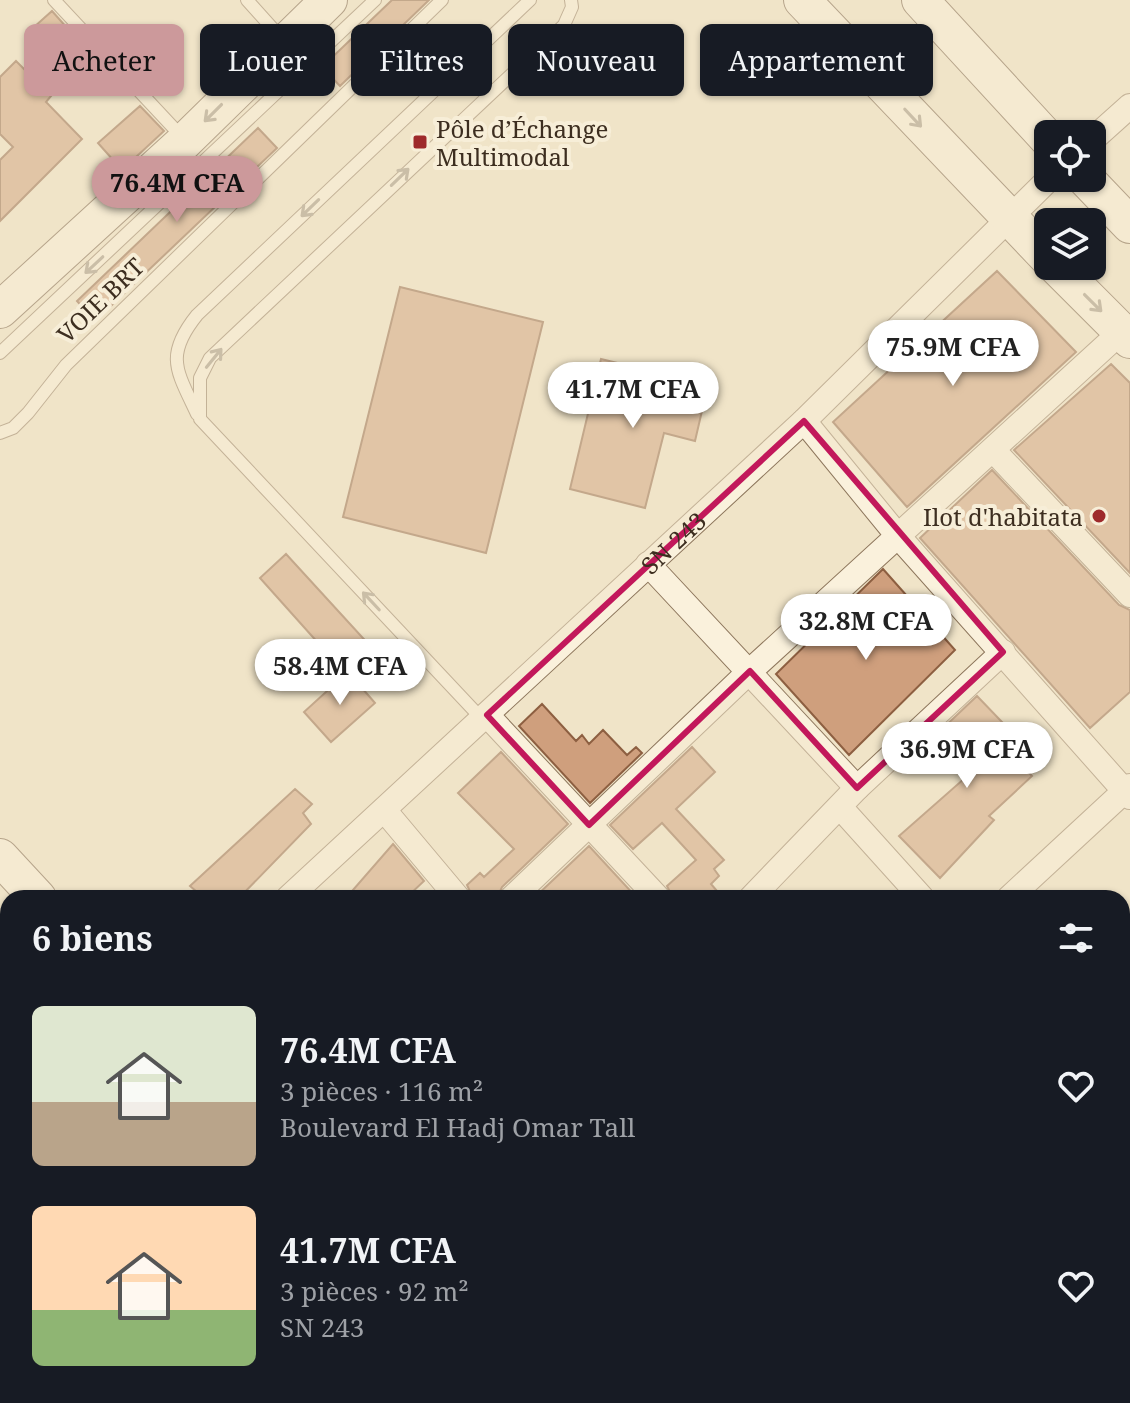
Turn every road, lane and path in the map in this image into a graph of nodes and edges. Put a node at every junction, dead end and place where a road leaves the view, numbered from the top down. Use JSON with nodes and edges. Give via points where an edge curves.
{"nodes":[{"id":1,"x":54,"y":0,"type":"edge"},
{"id":2,"x":247,"y":0,"type":"edge"},
{"id":3,"x":329,"y":0,"type":"edge"},
{"id":4,"x":375,"y":0,"type":"edge"},
{"id":5,"x":442,"y":0,"type":"edge"},
{"id":6,"x":530,"y":0,"type":"edge"},
{"id":7,"x":571,"y":0,"type":"edge"},
{"id":8,"x":802,"y":0,"type":"edge"},
{"id":9,"x":920,"y":0,"type":"edge"},
{"id":10,"x":268,"y":24,"type":"edge"},
{"id":11,"x":303,"y":24,"type":"edge"},
{"id":12,"x":230,"y":96,"type":"edge"},
{"id":13,"x":1130,"y":106,"type":"edge"},
{"id":14,"x":1034,"y":124,"type":"edge"},
{"id":15,"x":1106,"y":127,"type":"edge"},
{"id":16,"x":185,"y":141,"type":"junction"},
{"id":17,"x":1035,"y":192,"type":"edge"},
{"id":18,"x":1098,"y":192,"type":"edge"},
{"id":19,"x":1007,"y":217,"type":"junction"},
{"id":20,"x":1130,"y":225,"type":"edge"},
{"id":21,"x":1034,"y":244,"type":"edge"},
{"id":22,"x":1070,"y":280,"type":"edge"},
{"id":23,"x":0,"y":310,"type":"edge"},
{"id":24,"x":1126,"y":335,"type":"edge"},
{"id":25,"x":0,"y":353,"type":"edge"},
{"id":26,"x":200,"y":419,"type":"junction"},
{"id":27,"x":804,"y":421,"type":"junction"},
{"id":28,"x":0,"y":433,"type":"edge"},
{"id":29,"x":994,"y":451,"type":"junction"},
{"id":30,"x":898,"y":536,"type":"junction"},
{"id":31,"x":648,"y":564,"type":"junction"},
{"id":32,"x":1130,"y":595,"type":"edge"},
{"id":33,"x":1003,"y":652,"type":"junction"},
{"id":34,"x":750,"y":671,"type":"junction"},
{"id":35,"x":485,"y":717,"type":"junction"},
{"id":36,"x":857,"y":788,"type":"junction"},
{"id":37,"x":1128,"y":791,"type":"edge"},
{"id":38,"x":840,"y":807,"type":"junction"},
{"id":39,"x":385,"y":811,"type":"junction"},
{"id":40,"x":589,"y":825,"type":"junction"},
{"id":41,"x":0,"y":857,"type":"edge"},
{"id":42,"x":31,"y":890,"type":"edge"},
{"id":43,"x":297,"y":890,"type":"edge"},
{"id":44,"x":451,"y":890,"type":"edge"},
{"id":45,"x":520,"y":890,"type":"edge"},
{"id":46,"x":650,"y":890,"type":"edge"},
{"id":47,"x":759,"y":890,"type":"edge"},
{"id":48,"x":915,"y":890,"type":"edge"},
{"id":49,"x":1018,"y":890,"type":"edge"}],
"edges":[{"from":1,"to":16,"type":"lane"},
{"from":2,"to":10,"type":"lane"},
{"from":3,"to":11,"type":"street"},
{"from":4,"to":25,"type":"lane","name":"VOIE BRT","one_way":true},
{"from":5,"to":28,"type":"lane","name":"VOIE BRT","via":[[66,365],[13,428]]},
{"from":6,"to":26,"type":"lane","one_way":true,"via":[[182,334],[174,363]]},
{"from":26,"to":7,"type":"lane","one_way":true,"via":[[200,378],[210,358],[564,25]]},
{"from":8,"to":19,"type":"street","one_way":true},
{"from":9,"to":14,"type":"street"},
{"from":12,"to":16,"type":"street","one_way":true},
{"from":13,"to":15,"type":"street"},
{"from":16,"to":23,"type":"street"},
{"from":17,"to":19,"type":"street","name":"SN 243"},
{"from":18,"to":20,"type":"street"},
{"from":19,"to":21,"type":"street"},
{"from":19,"to":27,"type":"street","name":"SN 243"},
{"from":22,"to":24,"type":"street","one_way":true},
{"from":24,"to":29,"type":"street"},
{"from":35,"to":26,"type":"lane","one_way":true},
{"from":27,"to":30,"type":"street"},
{"from":27,"to":31,"type":"street","name":"SN 243"},
{"from":29,"to":30,"type":"street"},
{"from":29,"to":32,"type":"street"},
{"from":30,"to":33,"type":"street"},
{"from":30,"to":34,"type":"street"},
{"from":31,"to":34,"type":"street"},
{"from":31,"to":35,"type":"street","name":"SN 243"},
{"from":33,"to":36,"type":"street"},
{"from":33,"to":37,"type":"street"},
{"from":34,"to":36,"type":"street"},
{"from":34,"to":40,"type":"street"},
{"from":35,"to":39,"type":"street","name":"SN 243"},
{"from":35,"to":40,"type":"street"},
{"from":36,"to":38,"type":"street"},
{"from":37,"to":49,"type":"street"},
{"from":38,"to":47,"type":"street"},
{"from":38,"to":48,"type":"street"},
{"from":39,"to":43,"type":"street","name":"SN 243"},
{"from":39,"to":44,"type":"street"},
{"from":40,"to":45,"type":"street"},
{"from":40,"to":46,"type":"street"},
{"from":41,"to":42,"type":"street"}]}
